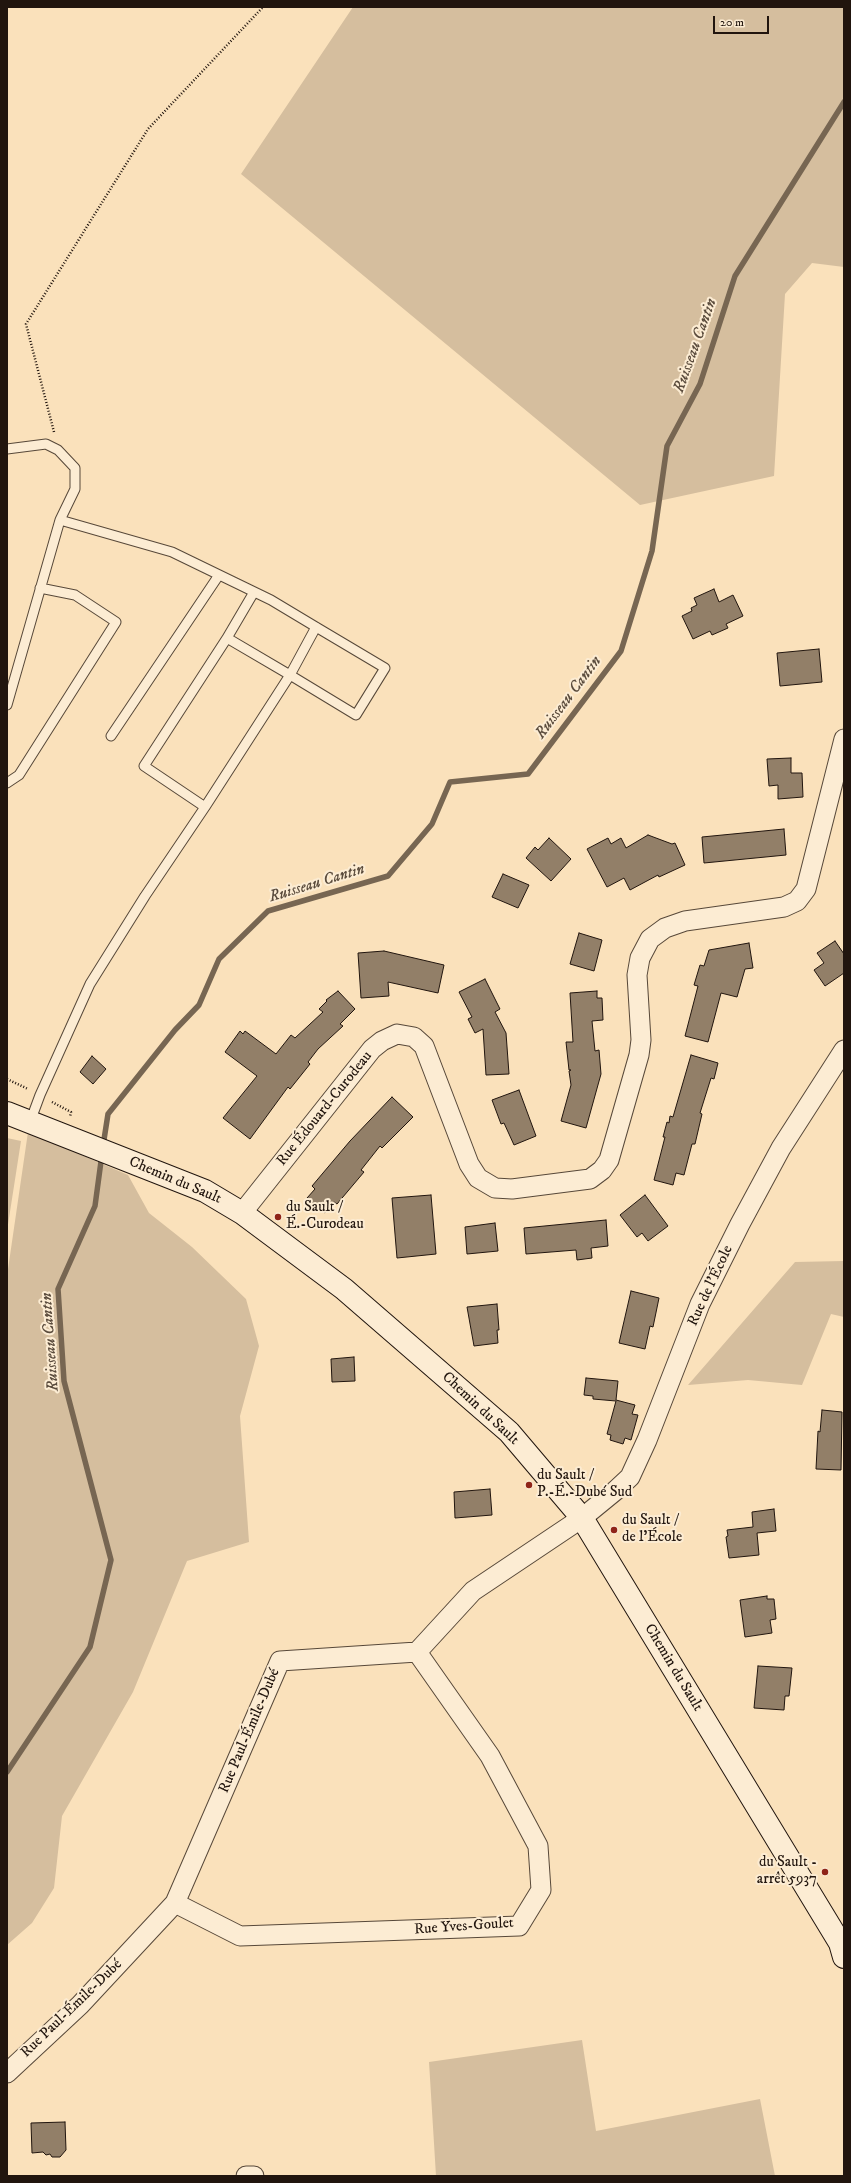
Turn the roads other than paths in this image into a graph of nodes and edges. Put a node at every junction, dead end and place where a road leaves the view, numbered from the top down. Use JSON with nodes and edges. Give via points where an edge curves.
{"nodes":[{"id":1,"x":7,"y":449,"type":"edge"},
{"id":2,"x":60,"y":520,"type":"junction"},
{"id":3,"x":218,"y":574,"type":"junction"},
{"id":4,"x":40,"y":588,"type":"junction"},
{"id":5,"x":254,"y":592,"type":"junction"},
{"id":6,"x":316,"y":627,"type":"junction"},
{"id":7,"x":227,"y":638,"type":"junction"},
{"id":8,"x":290,"y":675,"type":"junction"},
{"id":9,"x":7,"y":705,"type":"edge"},
{"id":10,"x":111,"y":736,"type":"dead end"},
{"id":11,"x":844,"y":739,"type":"edge"},
{"id":12,"x":7,"y":783,"type":"edge"},
{"id":13,"x":205,"y":807,"type":"junction"},
{"id":14,"x":844,"y":1050,"type":"edge"},
{"id":15,"x":7,"y":1113,"type":"edge"},
{"id":16,"x":30,"y":1122,"type":"junction"},
{"id":17,"x":242,"y":1213,"type":"junction"},
{"id":18,"x":582,"y":1518,"type":"junction"},
{"id":19,"x":417,"y":1652,"type":"junction"},
{"id":20,"x":175,"y":1903,"type":"junction"},
{"id":21,"x":844,"y":1957,"type":"edge"},
{"id":22,"x":7,"y":2073,"type":"edge"},
{"id":23,"x":246,"y":2176,"type":"edge"},
{"id":24,"x":254,"y":2176,"type":"edge"}],
"edges":[{"from":1,"to":2,"type":"lane","via":[[46,444],[58,450],[75,468],[75,489]]},
{"from":2,"to":3,"type":"lane","via":[[172,552]]},
{"from":2,"to":4,"type":"lane"},
{"from":3,"to":5,"type":"lane"},
{"from":3,"to":10,"type":"lane"},
{"from":4,"to":9,"type":"lane"},
{"from":4,"to":12,"type":"lane","via":[[75,594],[116,622],[19,775]]},
{"from":5,"to":6,"type":"lane"},
{"from":5,"to":7,"type":"lane"},
{"from":6,"to":8,"type":"lane"},
{"from":6,"to":8,"type":"lane","via":[[385,668],[356,715]]},
{"from":7,"to":8,"type":"lane"},
{"from":7,"to":13,"type":"lane","via":[[144,766]]},
{"from":8,"to":13,"type":"lane"},
{"from":11,"to":17,"type":"street","name":"Rue Édouard-Curodeau","via":[[806,889],[797,900],[784,907],[685,921],[665,928],[650,939],[640,958],[637,975],[641,1040],[639,1055],[609,1160],[602,1170],[590,1179],[512,1190],[495,1188],[478,1178],[469,1164],[424,1046],[414,1037],[397,1034],[372,1049]]},
{"from":13,"to":16,"type":"lane","via":[[90,984]]},
{"from":14,"to":18,"type":"street","name":"Rue de l'École","via":[[781,1148],[700,1304],[630,1477]]},
{"from":15,"to":16,"type":"street","name":"Chemin du Sault"},
{"from":16,"to":17,"type":"street","name":"Chemin du Sault","via":[[205,1191]]},
{"from":17,"to":18,"type":"street","name":"Chemin du Sault","via":[[344,1289],[509,1432]]},
{"from":18,"to":19,"type":"street","via":[[473,1591]]},
{"from":18,"to":21,"type":"street","name":"Chemin du Sault","via":[[840,1943]]},
{"from":19,"to":20,"type":"street","name":"Rue Paul-Émile-Dubé","via":[[280,1661]]},
{"from":19,"to":20,"type":"street","name":"Rue Yves-Goulet","via":[[490,1756],[538,1846],[542,1890],[519,1926],[240,1936]]},
{"from":20,"to":22,"type":"street","name":"Rue Paul-Émile-Dubé","via":[[80,2005]]},
{"from":23,"to":24,"type":"street"}]}
